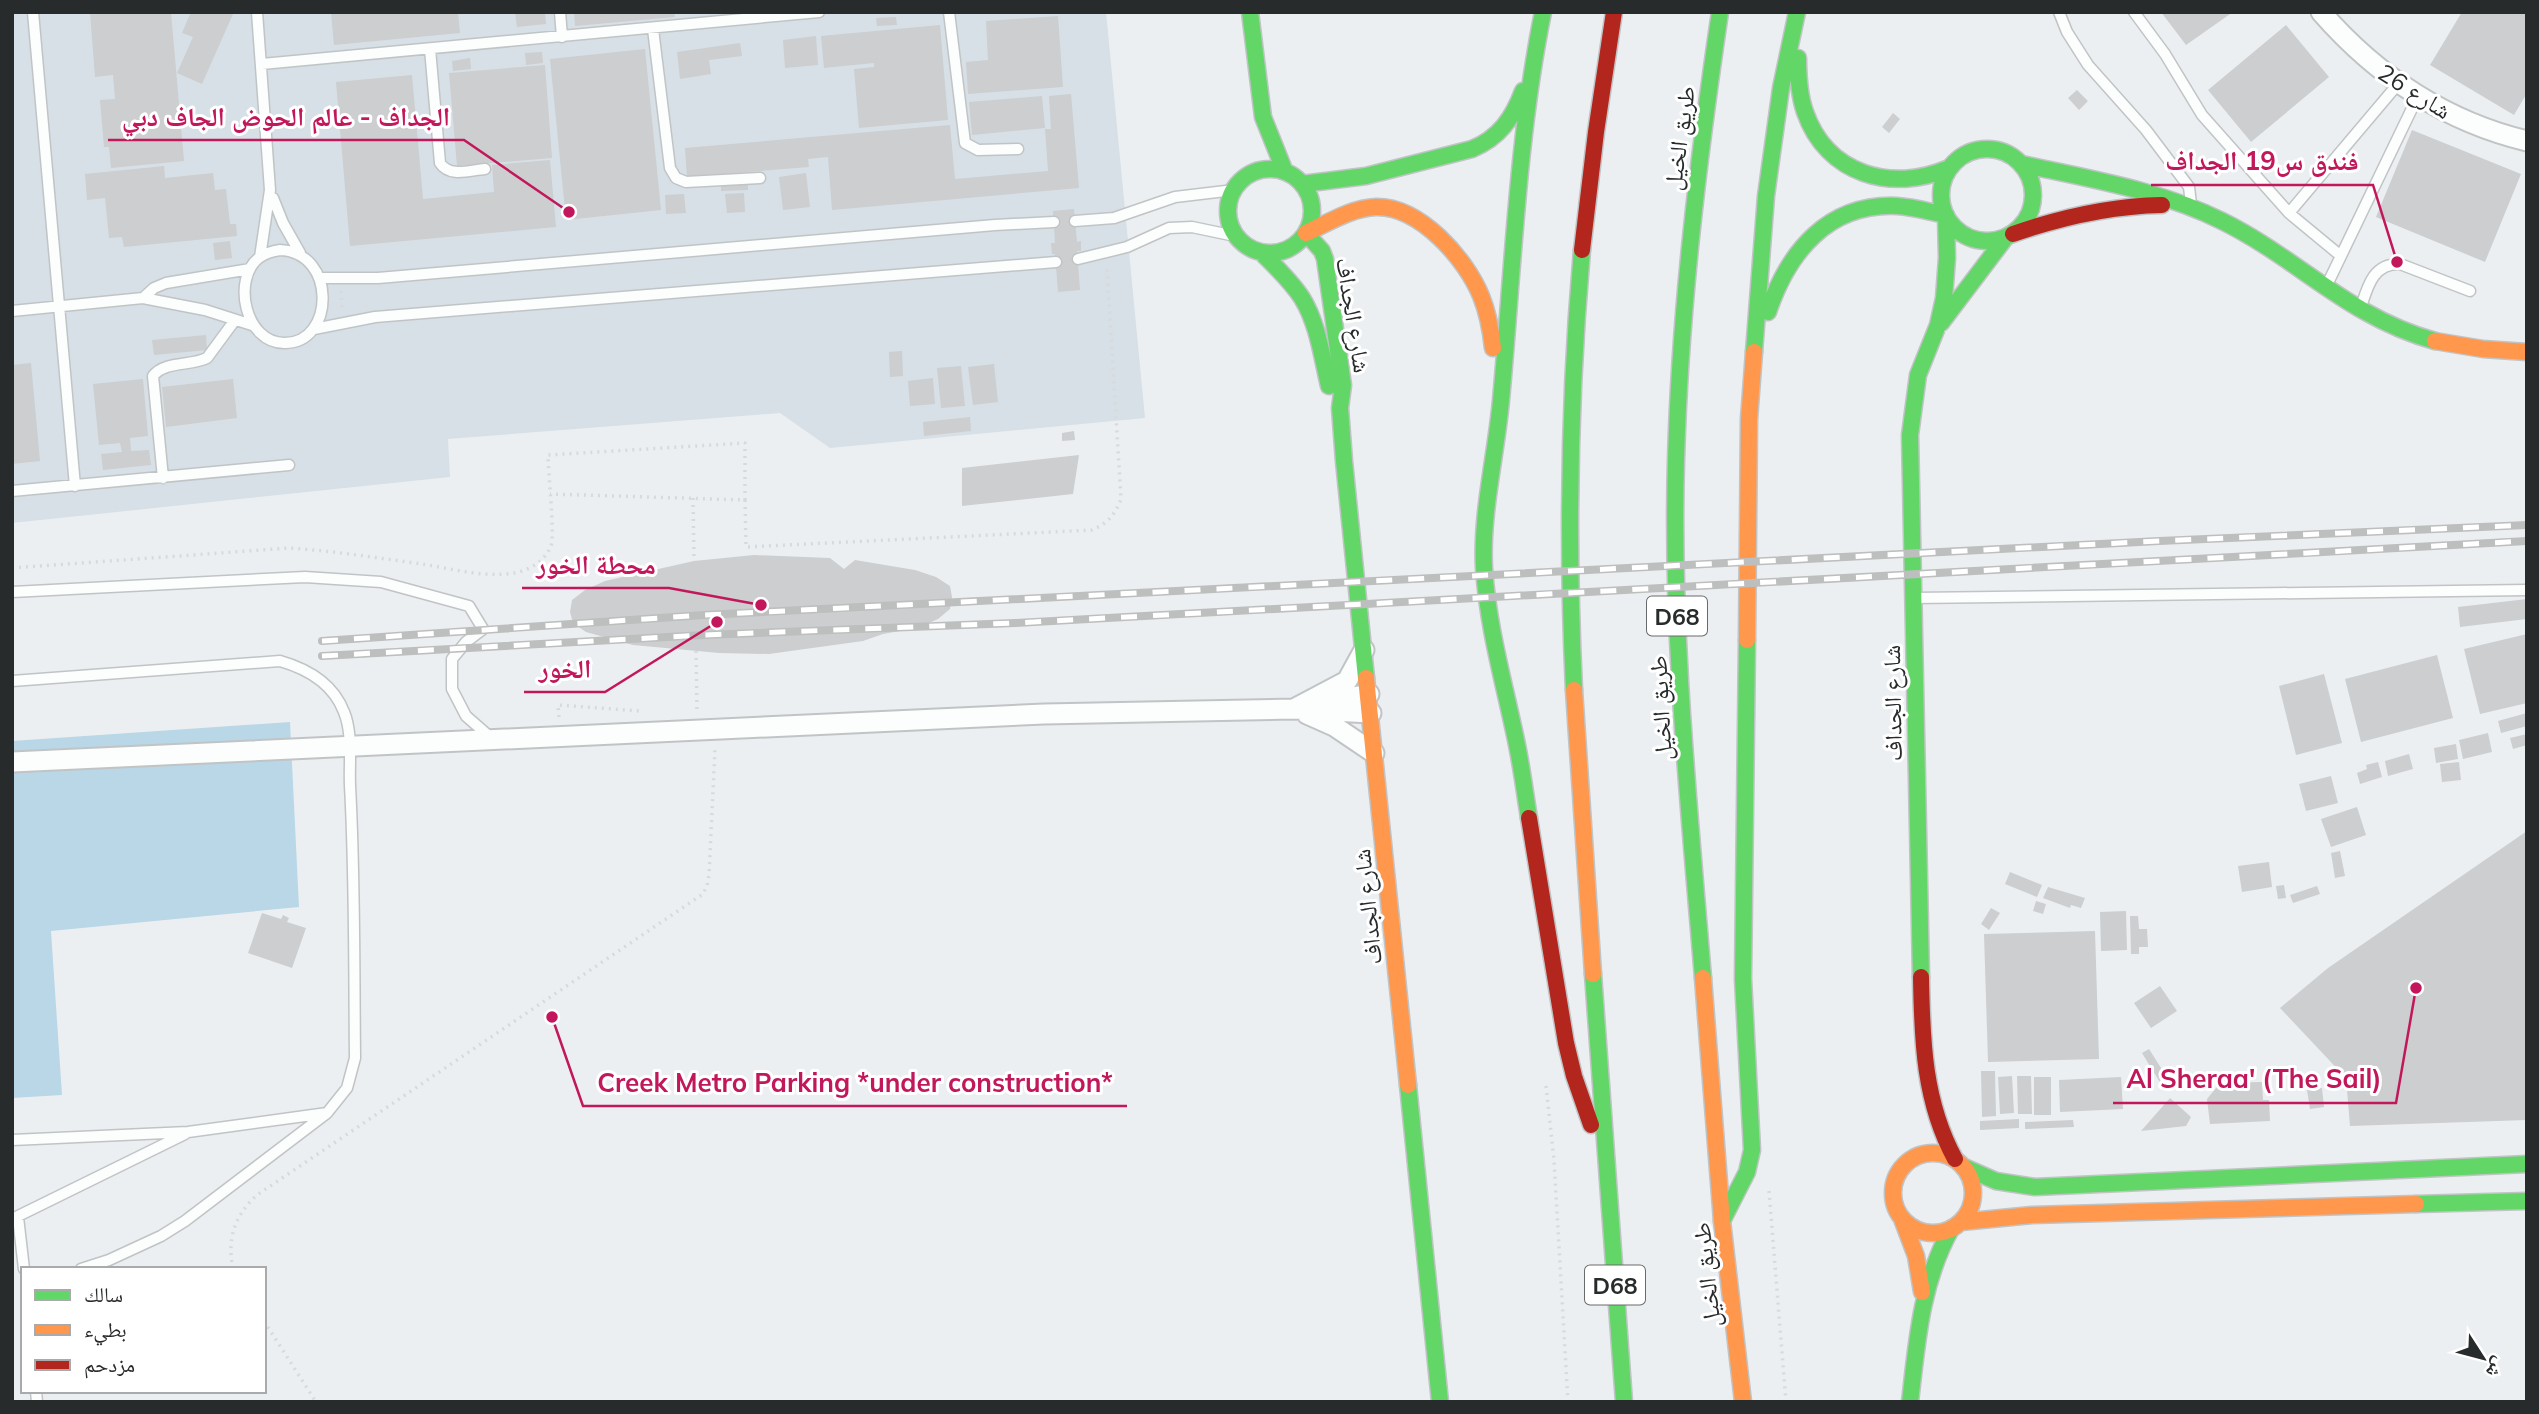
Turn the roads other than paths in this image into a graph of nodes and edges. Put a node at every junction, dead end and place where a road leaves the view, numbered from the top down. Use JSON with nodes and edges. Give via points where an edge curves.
{"nodes":[{"id":1,"x":33,"y":12,"type":"edge"},
{"id":2,"x":257,"y":12,"type":"edge"},
{"id":3,"x":560,"y":12,"type":"edge"},
{"id":4,"x":819,"y":12,"type":"edge"},
{"id":5,"x":949,"y":12,"type":"edge"},
{"id":6,"x":1250,"y":12,"type":"edge"},
{"id":7,"x":1543,"y":12,"type":"edge"},
{"id":8,"x":1614,"y":12,"type":"edge"},
{"id":9,"x":1720,"y":12,"type":"edge"},
{"id":10,"x":1799,"y":12,"type":"edge"},
{"id":11,"x":2059,"y":12,"type":"edge"},
{"id":12,"x":2134,"y":12,"type":"edge"},
{"id":13,"x":2321,"y":12,"type":"edge"},
{"id":14,"x":800,"y":13,"type":"edge"},
{"id":15,"x":653,"y":29,"type":"junction"},
{"id":16,"x":562,"y":37,"type":"junction"},
{"id":17,"x":430,"y":49,"type":"junction"},
{"id":18,"x":1533,"y":61,"type":"junction"},
{"id":19,"x":262,"y":64,"type":"junction"},
{"id":20,"x":2398,"y":84,"type":"junction"},
{"id":21,"x":2418,"y":96,"type":"junction"},
{"id":22,"x":1263,"y":117,"type":"junction"},
{"id":23,"x":2527,"y":141,"type":"edge"},
{"id":24,"x":1018,"y":149,"type":"dead end"},
{"id":25,"x":2022,"y":164,"type":"junction"},
{"id":26,"x":1949,"y":168,"type":"junction"},
{"id":27,"x":485,"y":169,"type":"dead end"},
{"id":28,"x":1286,"y":172,"type":"junction"},
{"id":29,"x":1249,"y":175,"type":"junction"},
{"id":30,"x":760,"y":178,"type":"dead end"},
{"id":31,"x":1302,"y":184,"type":"junction"},
{"id":32,"x":270,"y":190,"type":"junction"},
{"id":33,"x":1234,"y":190,"type":"junction"},
{"id":34,"x":2188,"y":207,"type":"junction"},
{"id":35,"x":2289,"y":213,"type":"junction"},
{"id":36,"x":1946,"y":216,"type":"junction"},
{"id":37,"x":1075,"y":221,"type":"dead end"},
{"id":38,"x":1054,"y":222,"type":"dead end"},
{"id":39,"x":1306,"y":233,"type":"junction"},
{"id":40,"x":1236,"y":236,"type":"junction"},
{"id":41,"x":2009,"y":236,"type":"junction"},
{"id":42,"x":1262,"y":253,"type":"junction"},
{"id":43,"x":300,"y":254,"type":"junction"},
{"id":44,"x":2341,"y":256,"type":"junction"},
{"id":45,"x":260,"y":257,"type":"junction"},
{"id":46,"x":1078,"y":259,"type":"dead end"},
{"id":47,"x":1056,"y":262,"type":"dead end"},
{"id":48,"x":250,"y":269,"type":"junction"},
{"id":49,"x":320,"y":278,"type":"junction"},
{"id":50,"x":2326,"y":287,"type":"junction"},
{"id":51,"x":2470,"y":291,"type":"dead end"},
{"id":52,"x":143,"y":298,"type":"junction"},
{"id":53,"x":60,"y":306,"type":"junction"},
{"id":54,"x":2360,"y":310,"type":"junction"},
{"id":55,"x":12,"y":311,"type":"edge"},
{"id":56,"x":234,"y":320,"type":"junction"},
{"id":57,"x":252,"y":325,"type":"junction"},
{"id":58,"x":1937,"y":327,"type":"junction"},
{"id":59,"x":314,"y":329,"type":"junction"},
{"id":60,"x":2527,"y":352,"type":"edge"},
{"id":61,"x":1340,"y":408,"type":"junction"},
{"id":62,"x":1749,"y":419,"type":"junction"},
{"id":63,"x":289,"y":465,"type":"dead end"},
{"id":64,"x":1491,"y":471,"type":"junction"},
{"id":65,"x":163,"y":478,"type":"junction"},
{"id":66,"x":75,"y":486,"type":"junction"},
{"id":67,"x":12,"y":491,"type":"edge"},
{"id":68,"x":2527,"y":590,"type":"edge"},
{"id":69,"x":12,"y":592,"type":"edge"},
{"id":70,"x":1913,"y":598,"type":"junction"},
{"id":71,"x":1364,"y":650,"type":"junction"},
{"id":72,"x":12,"y":681,"type":"edge"},
{"id":73,"x":1370,"y":703,"type":"junction"},
{"id":74,"x":1293,"y":709,"type":"junction"},
{"id":75,"x":493,"y":740,"type":"junction"},
{"id":76,"x":348,"y":747,"type":"junction"},
{"id":77,"x":1374,"y":753,"type":"junction"},
{"id":78,"x":12,"y":762,"type":"edge"},
{"id":79,"x":1927,"y":1083,"type":"junction"},
{"id":80,"x":327,"y":1113,"type":"junction"},
{"id":81,"x":1922,"y":1123,"type":"dead end"},
{"id":82,"x":188,"y":1132,"type":"junction"},
{"id":83,"x":12,"y":1140,"type":"edge"},
{"id":84,"x":1917,"y":1142,"type":"dead end"},
{"id":85,"x":1910,"y":1160,"type":"junction"},
{"id":86,"x":1960,"y":1163,"type":"junction"},
{"id":87,"x":2527,"y":1164,"type":"edge"},
{"id":88,"x":1606,"y":1168,"type":"junction"},
{"id":89,"x":2527,"y":1201,"type":"edge"},
{"id":90,"x":15,"y":1218,"type":"edge"},
{"id":91,"x":1902,"y":1220,"type":"junction"},
{"id":92,"x":1723,"y":1221,"type":"junction"},
{"id":93,"x":1956,"y":1226,"type":"junction"},
{"id":94,"x":24,"y":1267,"type":"edge"},
{"id":95,"x":87,"y":1267,"type":"edge"},
{"id":96,"x":1923,"y":1296,"type":"junction"},
{"id":97,"x":1440,"y":1402,"type":"edge"},
{"id":98,"x":1624,"y":1402,"type":"edge"},
{"id":99,"x":1743,"y":1402,"type":"edge"},
{"id":100,"x":1910,"y":1402,"type":"edge"}],
"edges":[{"from":1,"to":53,"type":"lane"},
{"from":2,"to":19,"type":"lane"},
{"from":3,"to":16,"type":"lane"},
{"from":4,"to":14,"type":"lane"},
{"from":5,"to":24,"type":"lane","via":[[965,143],[978,150]]},
{"from":6,"to":22,"type":"main road"},
{"from":7,"to":18,"type":"main road"},
{"from":8,"to":88,"type":"main road","number":"D68","via":[[1585,220],[1569,492],[1578,765]]},
{"from":9,"to":92,"type":"main road","name":"طريق الخيل","number":"D68","via":[[1684,296],[1676,461],[1677,612],[1685,757]]},
{"from":10,"to":26,"type":"main road","via":[[1798,84],[1806,116],[1824,145],[1849,168],[1884,180],[1919,179]]},
{"from":10,"to":62,"type":"main road","via":[[1781,88],[1766,196]]},
{"from":11,"to":34,"type":"lane","via":[[2088,65],[2189,187]]},
{"from":12,"to":35,"type":"lane","via":[[2202,116]]},
{"from":13,"to":20,"type":"street","name":"شارع 26"},
{"from":14,"to":15,"type":"lane"},
{"from":15,"to":16,"type":"lane"},
{"from":15,"to":30,"type":"lane","via":[[672,174],[686,183]]},
{"from":16,"to":17,"type":"lane"},
{"from":17,"to":19,"type":"lane"},
{"from":17,"to":27,"type":"lane","via":[[440,163],[452,172]]},
{"from":18,"to":31,"type":"main road","via":[[1511,118],[1481,146],[1360,179]]},
{"from":18,"to":64,"type":"main road"},
{"from":19,"to":32,"type":"lane"},
{"from":20,"to":21,"type":"street","name":"شارع 26"},
{"from":20,"to":35,"type":"lane"},
{"from":21,"to":23,"type":"street","name":"شارع 26","via":[[2459,119]]},
{"from":21,"to":44,"type":"lane"},
{"from":22,"to":28,"type":"main road"},
{"from":22,"to":29,"type":"main road"},
{"from":25,"to":26,"type":"main road","via":[[1993,148],[1961,156]]},
{"from":25,"to":34,"type":"main road","via":[[2152,193]]},
{"from":25,"to":41,"type":"main road","via":[[2034,193],[2024,223]]},
{"from":26,"to":36,"type":"main road","via":[[1942,183]]},
{"from":28,"to":29,"type":"main road","via":[[1267,170]]},
{"from":28,"to":31,"type":"main road"},
{"from":29,"to":33,"type":"main road"},
{"from":31,"to":39,"type":"main road","name":"شارع الجداف","via":[[1312,213]]},
{"from":32,"to":43,"type":"lane"},
{"from":32,"to":45,"type":"lane"},
{"from":33,"to":37,"type":"lane","via":[[1175,197],[1114,218]]},
{"from":33,"to":40,"type":"main road","via":[[1228,213]]},
{"from":34,"to":41,"type":"main road","via":[[2115,207]]},
{"from":34,"to":50,"type":"main road","via":[[2252,236]]},
{"from":35,"to":44,"type":"lane"},
{"from":36,"to":41,"type":"main road","via":[[1966,236],[1993,241]]},
{"from":36,"to":58,"type":"main road","name":"شارع الجداف","via":[[1947,272]]},
{"from":36,"to":62,"type":"main road","via":[[1883,206],[1856,211],[1807,239],[1776,285]]},
{"from":38,"to":49,"type":"lane","via":[[378,278]]},
{"from":39,"to":42,"type":"main road","name":"شارع الجداف","via":[[1282,252]]},
{"from":39,"to":61,"type":"main road","name":"شارع الجداف","via":[[1322,251],[1326,267],[1343,385]]},
{"from":39,"to":64,"type":"main road","via":[[1357,211],[1389,208],[1427,228],[1457,255],[1478,288],[1490,325]]},
{"from":40,"to":42,"type":"main road","name":"شارع الجداف"},
{"from":40,"to":46,"type":"lane","via":[[1176,227],[1107,254]]},
{"from":41,"to":58,"type":"main road","name":"شارع الجداف"},
{"from":42,"to":61,"type":"main road","name":"شارع الجداف","via":[[1295,288],[1309,312],[1330,390]]},
{"from":43,"to":45,"type":"lane","via":[[280,250]]},
{"from":43,"to":49,"type":"lane"},
{"from":44,"to":50,"type":"lane"},
{"from":45,"to":48,"type":"lane"},
{"from":47,"to":59,"type":"lane","via":[[389,316]]},
{"from":48,"to":52,"type":"lane","via":[[166,283]]},
{"from":48,"to":57,"type":"lane","via":[[246,284]]},
{"from":49,"to":59,"type":"lane","via":[[322,307]]},
{"from":50,"to":54,"type":"main road"},
{"from":51,"to":54,"type":"lane","via":[[2393,264],[2374,274]]},
{"from":52,"to":53,"type":"lane"},
{"from":52,"to":56,"type":"lane"},
{"from":53,"to":55,"type":"lane"},
{"from":53,"to":66,"type":"lane"},
{"from":54,"to":60,"type":"main road","via":[[2448,344]]},
{"from":56,"to":57,"type":"lane"},
{"from":56,"to":65,"type":"lane","via":[[207,358],[162,368],[152,376]]},
{"from":57,"to":59,"type":"lane","via":[[260,335],[282,344],[305,338]]},
{"from":58,"to":70,"type":"main road","name":"شارع الجداف","via":[[1919,370],[1911,407]]},
{"from":61,"to":71,"type":"main road","name":"شارع الجداف"},
{"from":62,"to":92,"type":"main road","via":[[1743,988],[1752,1140],[1747,1172]]},
{"from":63,"to":65,"type":"lane"},
{"from":64,"to":88,"type":"main road","via":[[1484,536],[1491,629],[1517,745],[1566,1043]]},
{"from":65,"to":66,"type":"lane"},
{"from":66,"to":67,"type":"lane"},
{"from":68,"to":70,"type":"lane"},
{"from":69,"to":75,"type":"lane","via":[[304,577],[381,582],[469,606],[482,629],[452,659],[452,689],[466,716]]},
{"from":70,"to":79,"type":"main road","name":"شارع الجداف","via":[[1922,1034]]},
{"from":71,"to":73,"type":"main road","name":"شارع الجداف"},
{"from":71,"to":74,"type":"street","via":[[1346,681]]},
{"from":72,"to":76,"type":"lane","via":[[280,661],[310,672],[334,693],[344,712]]},
{"from":73,"to":74,"type":"street"},
{"from":73,"to":77,"type":"main road","name":"شارع الجداف"},
{"from":74,"to":75,"type":"street","via":[[1044,714]]},
{"from":74,"to":77,"type":"street","via":[[1334,726]]},
{"from":75,"to":76,"type":"street"},
{"from":76,"to":78,"type":"street"},
{"from":76,"to":80,"type":"lane","via":[[355,1058],[347,1088]]},
{"from":77,"to":97,"type":"main road","name":"شارع الجداف"},
{"from":79,"to":81,"type":"main road","name":"شارع الجداف"},
{"from":79,"to":86,"type":"main road","name":"شارع الجداف","via":[[1945,1143]]},
{"from":80,"to":82,"type":"lane"},
{"from":80,"to":95,"type":"lane","via":[[169,1231],[136,1250]]},
{"from":82,"to":83,"type":"lane"},
{"from":82,"to":90,"type":"lane"},
{"from":84,"to":85,"type":"main road"},
{"from":85,"to":86,"type":"main road","via":[[1941,1153]]},
{"from":85,"to":91,"type":"main road","via":[[1895,1181],[1893,1195]]},
{"from":86,"to":87,"type":"main road","via":[[1996,1181],[2035,1187]]},
{"from":86,"to":93,"type":"main road","via":[[1970,1177],[1972,1201]]},
{"from":88,"to":98,"type":"main road","number":"D68"},
{"from":89,"to":93,"type":"main road","via":[[2032,1215]]},
{"from":90,"to":94,"type":"lane"},
{"from":91,"to":93,"type":"main road","via":[[1925,1233]]},
{"from":91,"to":96,"type":"main road","via":[[1916,1256]]},
{"from":92,"to":99,"type":"main road","name":"طريق الخيل","number":"D68"},
{"from":93,"to":96,"type":"main road","via":[[1942,1244]]},
{"from":96,"to":100,"type":"main road"}]}
